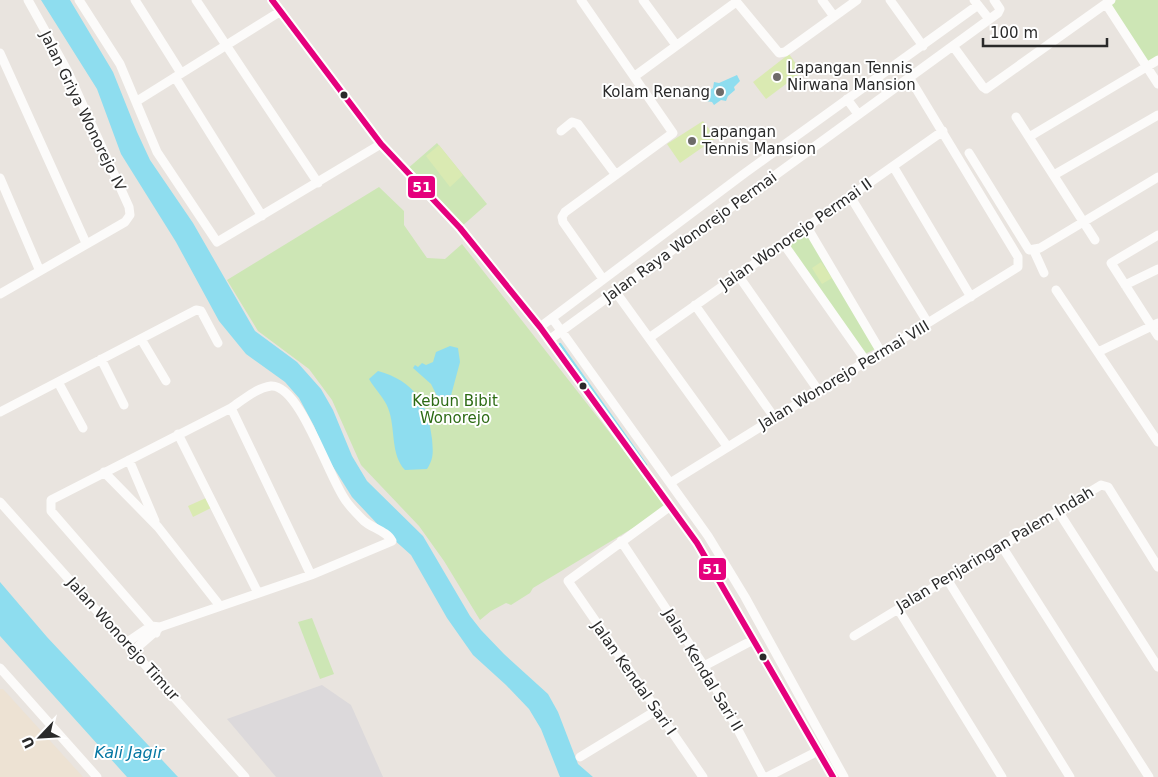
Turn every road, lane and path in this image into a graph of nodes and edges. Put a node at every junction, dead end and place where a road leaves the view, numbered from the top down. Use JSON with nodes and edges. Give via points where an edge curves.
{"nodes":[{"id":1,"x":28,"y":0,"type":"edge"},
{"id":2,"x":79,"y":0,"type":"edge"},
{"id":3,"x":134,"y":0,"type":"edge"},
{"id":4,"x":196,"y":0,"type":"edge"},
{"id":5,"x":272,"y":0,"type":"edge"},
{"id":6,"x":580,"y":0,"type":"edge"},
{"id":7,"x":643,"y":0,"type":"edge"},
{"id":8,"x":822,"y":0,"type":"edge"},
{"id":9,"x":857,"y":0,"type":"edge"},
{"id":10,"x":890,"y":0,"type":"edge"},
{"id":11,"x":994,"y":0,"type":"edge"},
{"id":12,"x":736,"y":1,"type":"edge"},
{"id":13,"x":1108,"y":2,"type":"edge"},
{"id":14,"x":976,"y":3,"type":"edge"},
{"id":15,"x":281,"y":11,"type":"junction"},
{"id":16,"x":833,"y":16,"type":"junction"},
{"id":17,"x":989,"y":19,"type":"junction"},
{"id":18,"x":227,"y":45,"type":"junction"},
{"id":19,"x":676,"y":46,"type":"junction"},
{"id":20,"x":923,"y":46,"type":"junction"},
{"id":21,"x":953,"y":46,"type":"junction"},
{"id":22,"x":0,"y":53,"type":"edge"},
{"id":23,"x":1158,"y":60,"type":"edge"},
{"id":24,"x":1146,"y":67,"type":"junction"},
{"id":25,"x":178,"y":75,"type":"junction"},
{"id":26,"x":636,"y":76,"type":"junction"},
{"id":27,"x":909,"y":78,"type":"junction"},
{"id":28,"x":1158,"y":84,"type":"edge"},
{"id":29,"x":847,"y":99,"type":"junction"},
{"id":30,"x":137,"y":101,"type":"junction"},
{"id":31,"x":858,"y":114,"type":"junction"},
{"id":32,"x":1158,"y":114,"type":"edge"},
{"id":33,"x":1016,"y":117,"type":"dead end"},
{"id":34,"x":943,"y":130,"type":"junction"},
{"id":35,"x":561,"y":131,"type":"dead end"},
{"id":36,"x":1029,"y":137,"type":"junction"},
{"id":37,"x":381,"y":144,"type":"junction"},
{"id":38,"x":969,"y":153,"type":"dead end"},
{"id":39,"x":893,"y":166,"type":"junction"},
{"id":40,"x":616,"y":175,"type":"junction"},
{"id":41,"x":1054,"y":175,"type":"junction"},
{"id":42,"x":1158,"y":177,"type":"edge"},
{"id":43,"x":0,"y":178,"type":"edge"},
{"id":44,"x":318,"y":182,"type":"junction"},
{"id":45,"x":850,"y":196,"type":"junction"},
{"id":46,"x":262,"y":216,"type":"junction"},
{"id":47,"x":1083,"y":221,"type":"junction"},
{"id":48,"x":807,"y":226,"type":"junction"},
{"id":49,"x":1158,"y":235,"type":"edge"},
{"id":50,"x":1094,"y":240,"type":"dead end"},
{"id":51,"x":86,"y":243,"type":"junction"},
{"id":52,"x":783,"y":243,"type":"junction"},
{"id":53,"x":1034,"y":251,"type":"junction"},
{"id":54,"x":40,"y":269,"type":"junction"},
{"id":55,"x":1158,"y":269,"type":"edge"},
{"id":56,"x":1044,"y":273,"type":"dead end"},
{"id":57,"x":738,"y":275,"type":"junction"},
{"id":58,"x":603,"y":279,"type":"junction"},
{"id":59,"x":1125,"y":285,"type":"junction"},
{"id":60,"x":1056,"y":290,"type":"dead end"},
{"id":61,"x":615,"y":291,"type":"junction"},
{"id":62,"x":0,"y":294,"type":"edge"},
{"id":63,"x":971,"y":297,"type":"junction"},
{"id":64,"x":695,"y":305,"type":"junction"},
{"id":65,"x":552,"y":318,"type":"junction"},
{"id":66,"x":928,"y":324,"type":"junction"},
{"id":67,"x":1155,"y":325,"type":"edge"},
{"id":68,"x":540,"y":327,"type":"junction"},
{"id":69,"x":562,"y":330,"type":"junction"},
{"id":70,"x":1158,"y":336,"type":"edge"},
{"id":71,"x":649,"y":338,"type":"junction"},
{"id":72,"x":141,"y":339,"type":"junction"},
{"id":73,"x":549,"y":340,"type":"junction"},
{"id":74,"x":218,"y":343,"type":"dead end"},
{"id":75,"x":881,"y":352,"type":"junction"},
{"id":76,"x":1098,"y":352,"type":"junction"},
{"id":77,"x":101,"y":359,"type":"junction"},
{"id":78,"x":866,"y":361,"type":"junction"},
{"id":79,"x":166,"y":381,"type":"dead end"},
{"id":80,"x":58,"y":382,"type":"junction"},
{"id":81,"x":818,"y":390,"type":"junction"},
{"id":82,"x":124,"y":405,"type":"dead end"},
{"id":83,"x":231,"y":408,"type":"junction"},
{"id":84,"x":0,"y":412,"type":"edge"},
{"id":85,"x":774,"y":417,"type":"junction"},
{"id":86,"x":83,"y":428,"type":"dead end"},
{"id":87,"x":178,"y":434,"type":"junction"},
{"id":88,"x":1158,"y":442,"type":"edge"},
{"id":89,"x":727,"y":446,"type":"junction"},
{"id":90,"x":129,"y":460,"type":"junction"},
{"id":91,"x":104,"y":472,"type":"junction"},
{"id":92,"x":670,"y":483,"type":"junction"},
{"id":93,"x":0,"y":502,"type":"edge"},
{"id":94,"x":669,"y":507,"type":"junction"},
{"id":95,"x":690,"y":511,"type":"junction"},
{"id":96,"x":1058,"y":511,"type":"junction"},
{"id":97,"x":678,"y":520,"type":"junction"},
{"id":98,"x":158,"y":527,"type":"junction"},
{"id":99,"x":621,"y":541,"type":"junction"},
{"id":100,"x":1001,"y":545,"type":"junction"},
{"id":101,"x":1158,"y":567,"type":"edge"},
{"id":102,"x":311,"y":575,"type":"junction"},
{"id":103,"x":947,"y":578,"type":"junction"},
{"id":104,"x":258,"y":593,"type":"junction"},
{"id":105,"x":220,"y":606,"type":"junction"},
{"id":106,"x":898,"y":609,"type":"junction"},
{"id":107,"x":156,"y":629,"type":"junction"},
{"id":108,"x":854,"y":636,"type":"dead end"},
{"id":109,"x":753,"y":640,"type":"junction"},
{"id":110,"x":126,"y":643,"type":"junction"},
{"id":111,"x":133,"y":651,"type":"junction"},
{"id":112,"x":704,"y":666,"type":"junction"},
{"id":113,"x":1158,"y":667,"type":"edge"},
{"id":114,"x":0,"y":668,"type":"edge"},
{"id":115,"x":657,"y":710,"type":"junction"},
{"id":116,"x":818,"y":751,"type":"junction"},
{"id":117,"x":580,"y":757,"type":"dead end"},
{"id":118,"x":769,"y":776,"type":"edge"},
{"id":119,"x":97,"y":777,"type":"edge"},
{"id":120,"x":246,"y":777,"type":"edge"},
{"id":121,"x":703,"y":777,"type":"edge"},
{"id":122,"x":833,"y":777,"type":"edge"},
{"id":123,"x":844,"y":777,"type":"edge"},
{"id":124,"x":1002,"y":777,"type":"edge"},
{"id":125,"x":1070,"y":777,"type":"edge"},
{"id":126,"x":1149,"y":777,"type":"edge"}],
"edges":[{"from":1,"to":51,"type":"street","name":"Jalan Griya Wonorejo IV","via":[[68,72],[129,207],[130,215],[125,222]]},
{"from":2,"to":30,"type":"street","via":[[120,64]]},
{"from":3,"to":25,"type":"street"},
{"from":4,"to":18,"type":"street"},
{"from":5,"to":15,"type":"street"},
{"from":6,"to":26,"type":"street"},
{"from":7,"to":19,"type":"street"},
{"from":8,"to":16,"type":"street"},
{"from":9,"to":16,"type":"street"},
{"from":10,"to":20,"type":"street"},
{"from":11,"to":17,"type":"street","name":"Jalan Raya Wonorejo Permai","via":[[1000,9]]},
{"from":12,"to":16,"type":"street","via":[[779,54]]},
{"from":12,"to":19,"type":"street"},
{"from":13,"to":21,"type":"street","via":[[986,89]]},
{"from":13,"to":24,"type":"street"},
{"from":14,"to":17,"type":"street"},
{"from":14,"to":20,"type":"street","name":"Jalan Raya Wonorejo Permai"},
{"from":15,"to":18,"type":"street"},
{"from":15,"to":37,"type":"street"},
{"from":17,"to":21,"type":"street","name":"Jalan Raya Wonorejo Permai"},
{"from":18,"to":25,"type":"street"},
{"from":18,"to":44,"type":"street"},
{"from":19,"to":26,"type":"street"},
{"from":20,"to":29,"type":"street","name":"Jalan Raya Wonorejo Permai"},
{"from":21,"to":27,"type":"street","name":"Jalan Raya Wonorejo Permai"},
{"from":22,"to":51,"type":"street"},
{"from":23,"to":24,"type":"street"},
{"from":24,"to":28,"type":"street"},
{"from":24,"to":36,"type":"street"},
{"from":25,"to":30,"type":"street"},
{"from":25,"to":46,"type":"street"},
{"from":26,"to":40,"type":"street","via":[[673,133]]},
{"from":27,"to":31,"type":"street","name":"Jalan Raya Wonorejo Permai"},
{"from":27,"to":34,"type":"street"},
{"from":29,"to":31,"type":"street"},
{"from":29,"to":58,"type":"street","name":"Jalan Raya Wonorejo Permai"},
{"from":30,"to":46,"type":"street","via":[[157,152],[214,240],[220,240]]},
{"from":31,"to":61,"type":"street","name":"Jalan Raya Wonorejo Permai"},
{"from":32,"to":41,"type":"street"},
{"from":33,"to":36,"type":"street"},
{"from":34,"to":39,"type":"street","name":"Jalan Wonorejo Permai II"},
{"from":34,"to":63,"type":"street","name":"Jalan Wonorejo Permai VIII","via":[[1018,257],[1018,267]]},
{"from":35,"to":40,"type":"street","via":[[572,122],[578,124]]},
{"from":36,"to":41,"type":"street"},
{"from":37,"to":44,"type":"street"},
{"from":37,"to":68,"type":"street","via":[[460,228]]},
{"from":38,"to":53,"type":"street","via":[[1025,246]]},
{"from":39,"to":45,"type":"street","name":"Jalan Wonorejo Permai II"},
{"from":39,"to":63,"type":"street"},
{"from":40,"to":58,"type":"street","via":[[562,217]]},
{"from":41,"to":47,"type":"street"},
{"from":42,"to":47,"type":"street"},
{"from":43,"to":54,"type":"street"},
{"from":44,"to":46,"type":"street"},
{"from":45,"to":48,"type":"street","name":"Jalan Wonorejo Permai II"},
{"from":45,"to":66,"type":"street"},
{"from":47,"to":50,"type":"street"},
{"from":47,"to":53,"type":"street"},
{"from":48,"to":52,"type":"street","name":"Jalan Wonorejo Permai II"},
{"from":48,"to":75,"type":"street"},
{"from":49,"to":59,"type":"street","via":[[1111,263]]},
{"from":51,"to":54,"type":"street"},
{"from":52,"to":57,"type":"street","name":"Jalan Wonorejo Permai II"},
{"from":52,"to":78,"type":"street"},
{"from":53,"to":56,"type":"street"},
{"from":54,"to":62,"type":"street"},
{"from":55,"to":59,"type":"street"},
{"from":57,"to":64,"type":"street","name":"Jalan Wonorejo Permai II"},
{"from":57,"to":81,"type":"street"},
{"from":58,"to":65,"type":"street","name":"Jalan Raya Wonorejo Permai"},
{"from":59,"to":67,"type":"street"},
{"from":60,"to":76,"type":"street"},
{"from":61,"to":69,"type":"street","name":"Jalan Raya Wonorejo Permai"},
{"from":61,"to":71,"type":"street"},
{"from":63,"to":66,"type":"street","name":"Jalan Wonorejo Permai VIII"},
{"from":64,"to":71,"type":"street","name":"Jalan Wonorejo Permai II"},
{"from":64,"to":85,"type":"street"},
{"from":65,"to":68,"type":"street","name":"Jalan Raya Wonorejo Permai"},
{"from":65,"to":69,"type":"street"},
{"from":66,"to":75,"type":"street","name":"Jalan Wonorejo Permai VIII"},
{"from":67,"to":70,"type":"street"},
{"from":67,"to":76,"type":"street"},
{"from":68,"to":73,"type":"street"},
{"from":69,"to":73,"type":"street","name":"Jalan Raya Wonorejo Permai"},
{"from":69,"to":92,"type":"street"},
{"from":71,"to":89,"type":"street"},
{"from":72,"to":74,"type":"street","via":[[198,310]]},
{"from":72,"to":77,"type":"street"},
{"from":72,"to":79,"type":"street"},
{"from":73,"to":94,"type":"street"},
{"from":75,"to":78,"type":"street","name":"Jalan Wonorejo Permai VIII"},
{"from":76,"to":88,"type":"street"},
{"from":77,"to":80,"type":"street"},
{"from":77,"to":82,"type":"street"},
{"from":78,"to":81,"type":"street","name":"Jalan Wonorejo Permai VIII"},
{"from":80,"to":84,"type":"street"},
{"from":80,"to":86,"type":"street"},
{"from":81,"to":85,"type":"street","name":"Jalan Wonorejo Permai VIII"},
{"from":83,"to":87,"type":"street"},
{"from":83,"to":102,"type":"street"},
{"from":83,"to":102,"type":"street","via":[[257,391],[272,386],[286,392],[301,410],[327,470],[345,500],[365,522],[392,541]]},
{"from":85,"to":89,"type":"street","name":"Jalan Wonorejo Permai VIII"},
{"from":87,"to":90,"type":"street"},
{"from":87,"to":104,"type":"street"},
{"from":89,"to":92,"type":"street","name":"Jalan Wonorejo Permai VIII"},
{"from":90,"to":91,"type":"street"},
{"from":90,"to":98,"type":"street"},
{"from":91,"to":98,"type":"street"},
{"from":91,"to":107,"type":"street","via":[[51,500],[49,506]]},
{"from":92,"to":95,"type":"street"},
{"from":93,"to":110,"type":"street","name":"Jalan Wonorejo Timur"},
{"from":94,"to":97,"type":"street"},
{"from":94,"to":99,"type":"street"},
{"from":95,"to":97,"type":"street"},
{"from":95,"to":123,"type":"street","via":[[745,598]]},
{"from":96,"to":100,"type":"street","name":"Jalan Penjaringan Palem Indah"},
{"from":96,"to":101,"type":"street","name":"Jalan Penjaringan Palem Indah","via":[[1104,484]]},
{"from":96,"to":113,"type":"street"},
{"from":97,"to":109,"type":"street","via":[[697,544]]},
{"from":98,"to":105,"type":"street"},
{"from":99,"to":112,"type":"street","name":"Jalan Kendal Sari II"},
{"from":99,"to":115,"type":"street","name":"Jalan Kendal Sari I","via":[[569,578],[568,584]]},
{"from":100,"to":103,"type":"street","name":"Jalan Penjaringan Palem Indah"},
{"from":100,"to":126,"type":"street"},
{"from":102,"to":104,"type":"street"},
{"from":103,"to":106,"type":"street","name":"Jalan Penjaringan Palem Indah"},
{"from":103,"to":125,"type":"street"},
{"from":104,"to":105,"type":"street"},
{"from":105,"to":107,"type":"street"},
{"from":106,"to":108,"type":"street","name":"Jalan Penjaringan Palem Indah"},
{"from":106,"to":124,"type":"street"},
{"from":107,"to":110,"type":"street"},
{"from":107,"to":111,"type":"street"},
{"from":109,"to":112,"type":"street"},
{"from":109,"to":116,"type":"street"},
{"from":110,"to":111,"type":"street","name":"Jalan Wonorejo Timur"},
{"from":111,"to":120,"type":"street","name":"Jalan Wonorejo Timur"},
{"from":112,"to":118,"type":"street","name":"Jalan Kendal Sari II"},
{"from":114,"to":119,"type":"street"},
{"from":115,"to":117,"type":"street"},
{"from":115,"to":121,"type":"street","name":"Jalan Kendal Sari I"},
{"from":116,"to":118,"type":"street"},
{"from":116,"to":122,"type":"street"}]}
